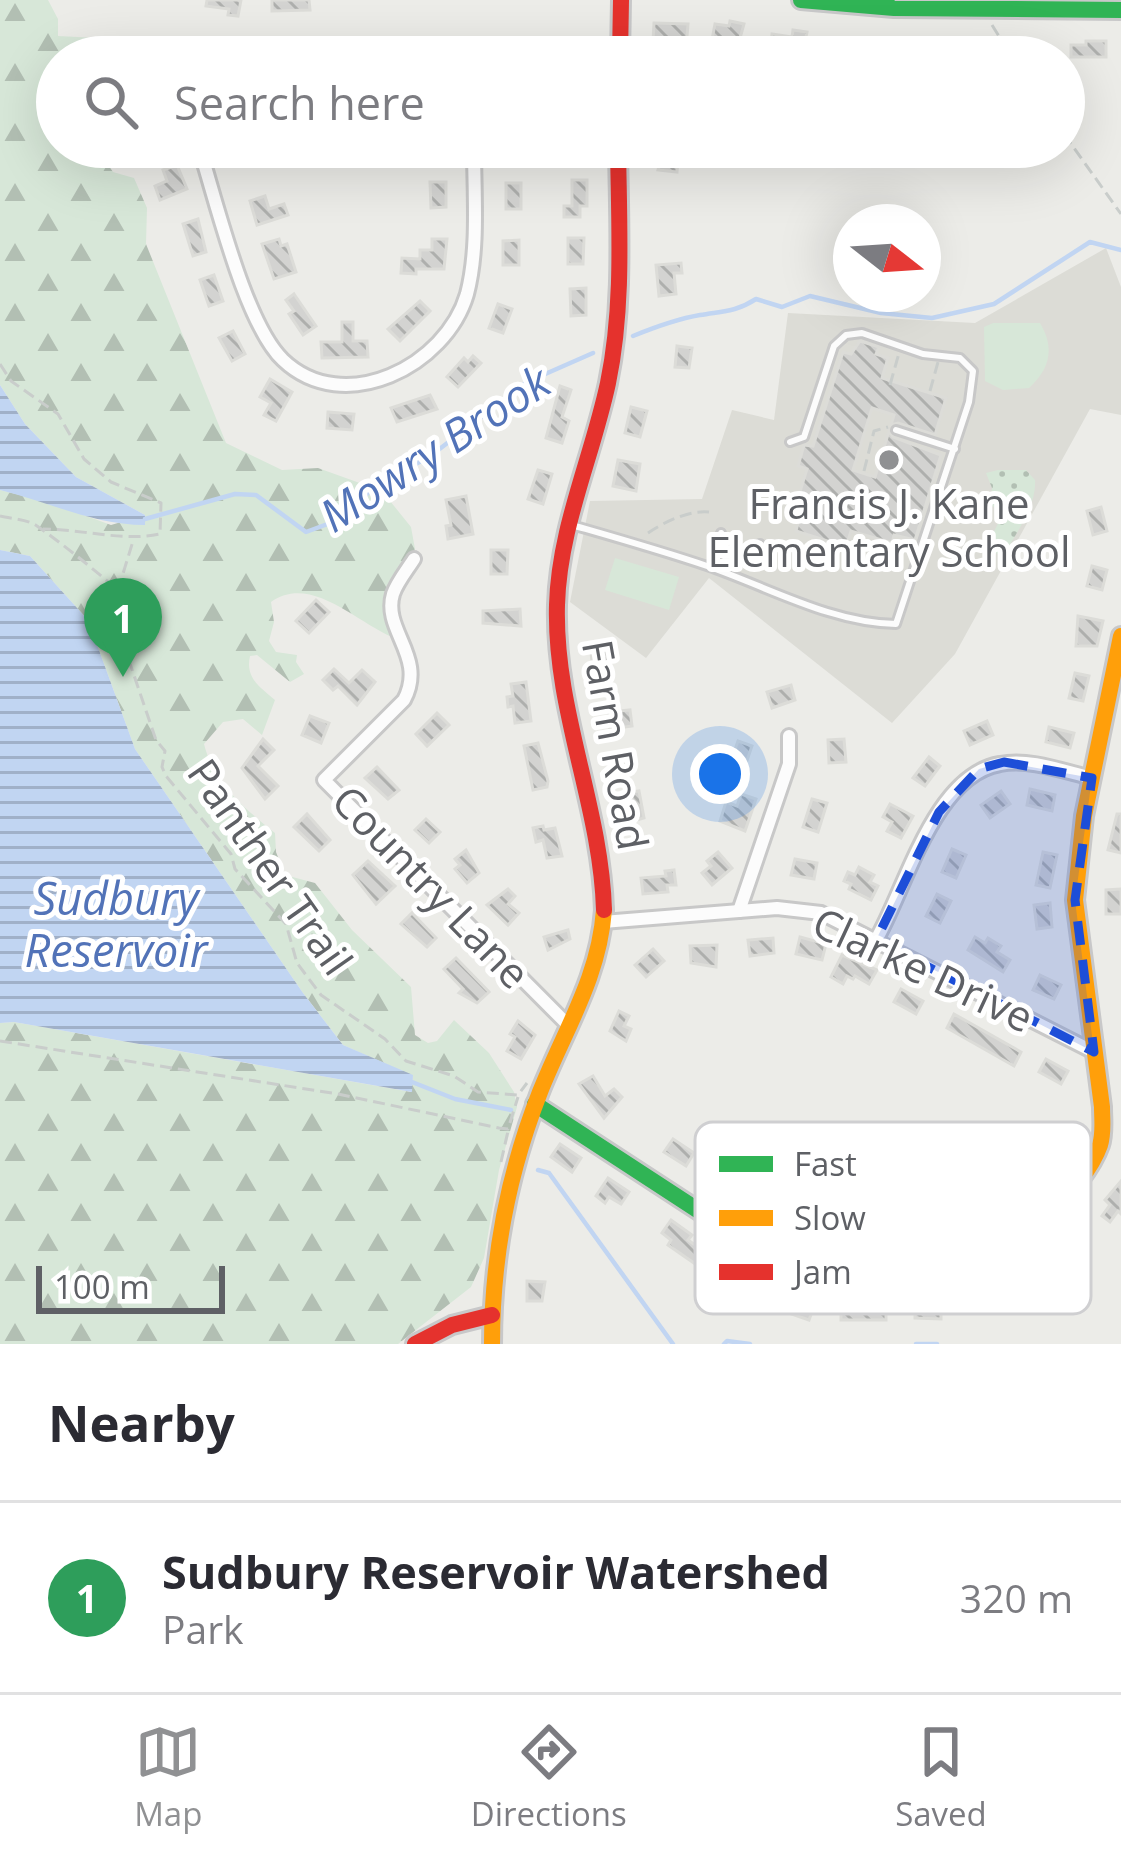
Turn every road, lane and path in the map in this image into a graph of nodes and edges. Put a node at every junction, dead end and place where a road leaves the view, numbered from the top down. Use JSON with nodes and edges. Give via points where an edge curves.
{"nodes":[{"id":1,"x":622,"y":0,"type":"edge"},
{"id":2,"x":801,"y":0,"type":"edge"},
{"id":3,"x":872,"y":3,"type":"edge"},
{"id":4,"x":981,"y":8,"type":"junction"},
{"id":5,"x":1121,"y":10,"type":"edge"},
{"id":6,"x":621,"y":36,"type":"edge"},
{"id":7,"x":999,"y":36,"type":"edge"},
{"id":8,"x":1085,"y":163,"type":"edge"},
{"id":9,"x":206,"y":168,"type":"edge"},
{"id":10,"x":474,"y":168,"type":"edge"},
{"id":11,"x":619,"y":168,"type":"edge"},
{"id":12,"x":1121,"y":214,"type":"edge"},
{"id":13,"x":902,"y":346,"type":"junction"},
{"id":14,"x":940,"y":355,"type":"junction"},
{"id":15,"x":0,"y":364,"type":"edge"},
{"id":16,"x":890,"y":386,"type":"dead end"},
{"id":17,"x":930,"y":392,"type":"dead end"},
{"id":18,"x":896,"y":430,"type":"joint"},
{"id":19,"x":790,"y":442,"type":"dead end"},
{"id":20,"x":955,"y":449,"type":"junction"},
{"id":21,"x":863,"y":472,"type":"dead end"},
{"id":22,"x":709,"y":512,"type":"dead end"},
{"id":23,"x":0,"y":516,"type":"edge"},
{"id":24,"x":568,"y":524,"type":"junction"},
{"id":25,"x":40,"y":529,"type":"junction"},
{"id":26,"x":647,"y":533,"type":"dead end"},
{"id":27,"x":721,"y":533,"type":"dead end"},
{"id":28,"x":133,"y":540,"type":"junction"},
{"id":29,"x":760,"y":544,"type":"dead end"},
{"id":30,"x":414,"y":559,"type":"dead end"},
{"id":31,"x":711,"y":567,"type":"junction"},
{"id":32,"x":118,"y":590,"type":"junction"},
{"id":33,"x":1121,"y":636,"type":"edge"},
{"id":34,"x":789,"y":736,"type":"dead end"},
{"id":35,"x":1092,"y":778,"type":"junction"},
{"id":36,"x":740,"y":911,"type":"junction"},
{"id":37,"x":603,"y":922,"type":"junction"},
{"id":38,"x":876,"y":940,"type":"junction"},
{"id":39,"x":570,"y":1028,"type":"junction"},
{"id":40,"x":0,"y":1041,"type":"edge"},
{"id":41,"x":1094,"y":1052,"type":"junction"},
{"id":42,"x":528,"y":1082,"type":"dead end"},
{"id":43,"x":518,"y":1095,"type":"junction"},
{"id":44,"x":535,"y":1104,"type":"junction"},
{"id":45,"x":1091,"y":1165,"type":"edge"},
{"id":46,"x":695,"y":1208,"type":"edge"},
{"id":47,"x":492,"y":1315,"type":"junction"},
{"id":48,"x":415,"y":1344,"type":"edge"},
{"id":49,"x":492,"y":1344,"type":"edge"}],
"edges":[{"from":1,"to":6,"type":"street"},
{"from":2,"to":3,"type":"street"},
{"from":3,"to":4,"type":"street"},
{"from":4,"to":5,"type":"street"},
{"from":4,"to":7,"type":"path"},
{"from":8,"to":12,"type":"path"},
{"from":9,"to":10,"type":"street","via":[[262,332],[284,361],[311,377],[364,385],[394,375],[454,324],[472,259]]},
{"from":11,"to":24,"type":"street","name":"Farm Road","via":[[613,353]]},
{"from":13,"to":14,"type":"lane"},
{"from":13,"to":16,"type":"path"},
{"from":13,"to":19,"type":"lane","via":[[846,335],[834,346],[804,437]]},
{"from":14,"to":17,"type":"path"},
{"from":14,"to":20,"type":"lane","via":[[960,358],[973,371]]},
{"from":15,"to":28,"type":"path","via":[[10,381],[58,414],[84,459],[111,482],[161,502],[160,534]]},
{"from":18,"to":20,"type":"lane"},
{"from":18,"to":21,"type":"path","via":[[874,431]]},
{"from":20,"to":31,"type":"lane","via":[[896,624],[768,592]]},
{"from":22,"to":26,"type":"path"},
{"from":23,"to":25,"type":"path"},
{"from":24,"to":31,"type":"lane"},
{"from":24,"to":37,"type":"street","name":"Farm Road","via":[[558,572],[559,656],[598,849]]},
{"from":25,"to":28,"type":"path"},
{"from":25,"to":32,"type":"path"},
{"from":27,"to":31,"type":"lane"},
{"from":28,"to":32,"type":"path"},
{"from":29,"to":31,"type":"lane"},
{"from":30,"to":39,"type":"street","name":"Country Lane","via":[[392,608],[412,686],[325,780]]},
{"from":32,"to":43,"type":"path","name":"Panther Trail","via":[[127,598],[123,643],[165,752],[166,776],[286,925],[306,979],[406,1061],[478,1092]]},
{"from":33,"to":35,"type":"street"},
{"from":34,"to":36,"type":"street","via":[[789,764]]},
{"from":35,"to":38,"type":"street","via":[[1004,762],[979,769],[939,812]]},
{"from":35,"to":41,"type":"street","via":[[1075,900]]},
{"from":36,"to":37,"type":"street","name":"Clarke Drive"},
{"from":36,"to":38,"type":"street","name":"Clarke Drive","via":[[820,913]]},
{"from":37,"to":39,"type":"street","name":"Farm Road","via":[[598,961]]},
{"from":38,"to":41,"type":"street","name":"Clarke Drive"},
{"from":39,"to":44,"type":"street","name":"Farm Road"},
{"from":40,"to":43,"type":"path","via":[[508,1129]]},
{"from":41,"to":45,"type":"street","via":[[1102,1140]]},
{"from":42,"to":43,"type":"path"},
{"from":44,"to":46,"type":"street"},
{"from":44,"to":47,"type":"street","name":"Farm Road"},
{"from":47,"to":48,"type":"street","via":[[439,1328]]},
{"from":47,"to":49,"type":"street","name":"Farm Road"}]}
